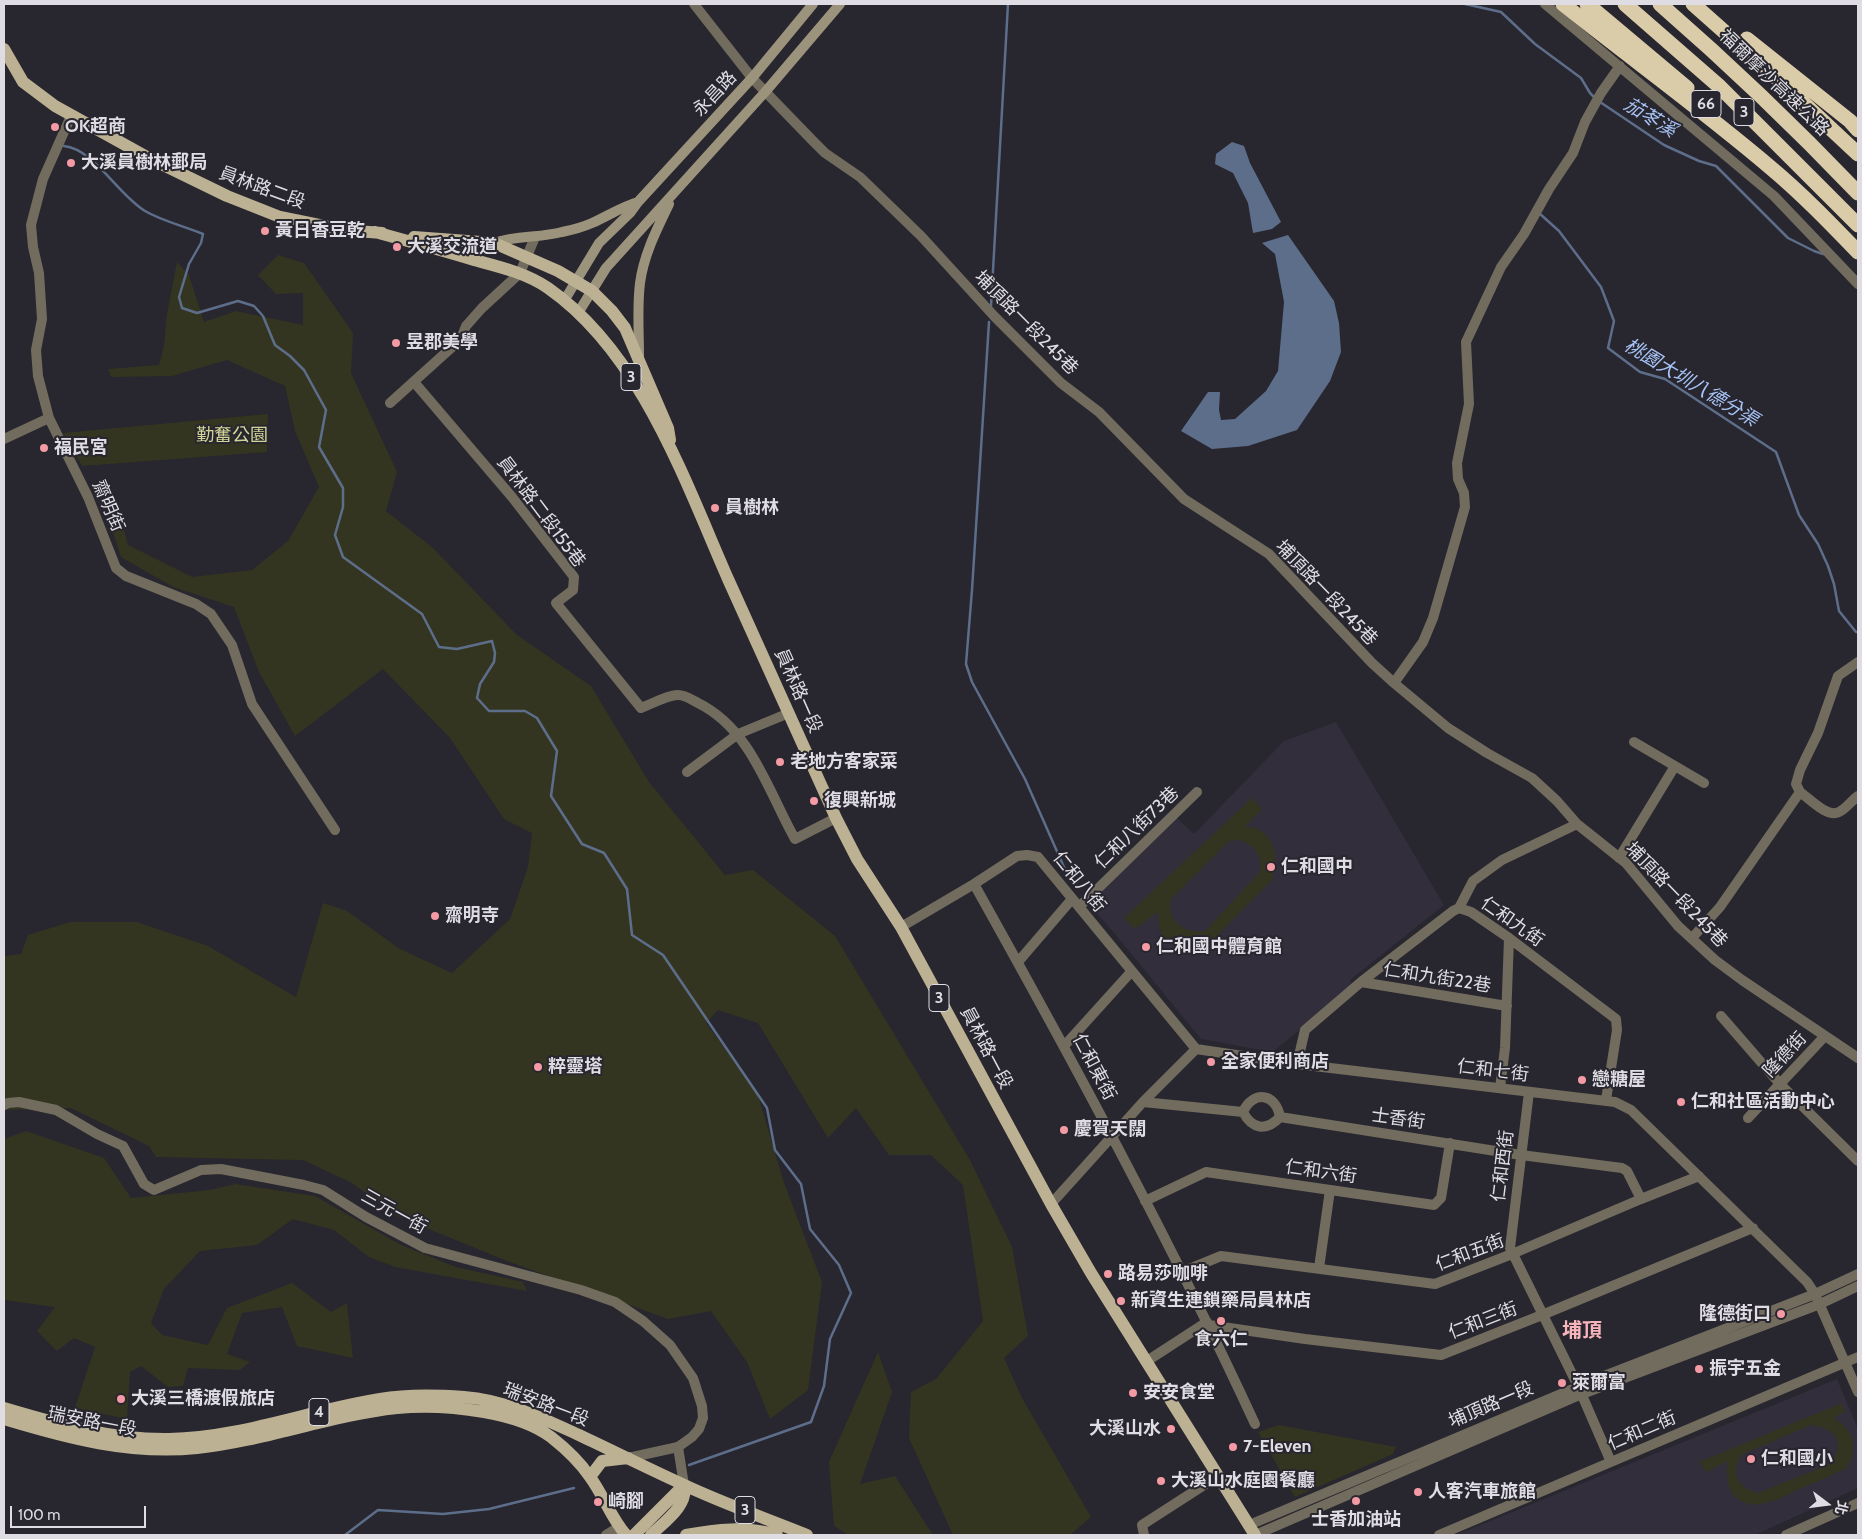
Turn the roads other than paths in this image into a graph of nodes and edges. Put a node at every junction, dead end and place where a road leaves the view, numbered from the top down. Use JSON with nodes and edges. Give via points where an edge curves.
{"nodes":[{"id":1,"x":694,"y":4,"type":"edge"},
{"id":2,"x":813,"y":4,"type":"edge"},
{"id":3,"x":840,"y":4,"type":"edge"},
{"id":4,"x":1545,"y":4,"type":"edge"},
{"id":5,"x":1563,"y":4,"type":"edge"},
{"id":6,"x":1625,"y":4,"type":"edge"},
{"id":7,"x":1660,"y":4,"type":"edge"},
{"id":8,"x":1693,"y":4,"type":"edge"},
{"id":9,"x":1705,"y":4,"type":"edge"},
{"id":10,"x":1582,"y":10,"type":"edge"},
{"id":11,"x":4,"y":49,"type":"edge"},
{"id":12,"x":1620,"y":66,"type":"junction"},
{"id":13,"x":752,"y":78,"type":"junction"},
{"id":14,"x":766,"y":91,"type":"junction"},
{"id":15,"x":71,"y":116,"type":"junction"},
{"id":16,"x":1858,"y":130,"type":"edge"},
{"id":17,"x":1858,"y":154,"type":"edge"},
{"id":18,"x":1772,"y":169,"type":"junction"},
{"id":19,"x":675,"y":192,"type":"junction"},
{"id":20,"x":1858,"y":193,"type":"edge"},
{"id":21,"x":638,"y":202,"type":"junction"},
{"id":22,"x":1858,"y":225,"type":"edge"},
{"id":23,"x":375,"y":232,"type":"junction"},
{"id":24,"x":535,"y":237,"type":"junction"},
{"id":25,"x":494,"y":244,"type":"junction"},
{"id":26,"x":1858,"y":252,"type":"edge"},
{"id":27,"x":527,"y":256,"type":"junction"},
{"id":28,"x":520,"y":273,"type":"junction"},
{"id":29,"x":576,"y":282,"type":"junction"},
{"id":30,"x":1858,"y":284,"type":"edge"},
{"id":31,"x":592,"y":291,"type":"junction"},
{"id":32,"x":564,"y":301,"type":"junction"},
{"id":33,"x":578,"y":313,"type":"junction"},
{"id":34,"x":639,"y":357,"type":"junction"},
{"id":35,"x":414,"y":382,"type":"junction"},
{"id":36,"x":390,"y":403,"type":"dead end"},
{"id":37,"x":49,"y":418,"type":"junction"},
{"id":38,"x":4,"y":438,"type":"edge"},
{"id":39,"x":671,"y":450,"type":"junction"},
{"id":40,"x":1858,"y":662,"type":"edge"},
{"id":41,"x":1394,"y":683,"type":"junction"},
{"id":42,"x":788,"y":713,"type":"junction"},
{"id":43,"x":738,"y":734,"type":"junction"},
{"id":44,"x":1634,"y":742,"type":"dead end"},
{"id":45,"x":1675,"y":766,"type":"junction"},
{"id":46,"x":687,"y":772,"type":"dead end"},
{"id":47,"x":1704,"y":783,"type":"dead end"},
{"id":48,"x":1196,"y":792,"type":"dead end"},
{"id":49,"x":1800,"y":792,"type":"junction"},
{"id":50,"x":1858,"y":796,"type":"edge"},
{"id":51,"x":836,"y":818,"type":"junction"},
{"id":52,"x":1577,"y":824,"type":"junction"},
{"id":53,"x":334,"y":830,"type":"dead end"},
{"id":54,"x":1619,"y":858,"type":"junction"},
{"id":55,"x":974,"y":884,"type":"junction"},
{"id":56,"x":1075,"y":903,"type":"junction"},
{"id":57,"x":1460,"y":908,"type":"junction"},
{"id":58,"x":901,"y":927,"type":"junction"},
{"id":59,"x":1509,"y":938,"type":"junction"},
{"id":60,"x":1692,"y":938,"type":"junction"},
{"id":61,"x":1018,"y":962,"type":"junction"},
{"id":62,"x":1131,"y":972,"type":"junction"},
{"id":63,"x":1361,"y":982,"type":"junction"},
{"id":64,"x":1507,"y":1006,"type":"junction"},
{"id":65,"x":1721,"y":1016,"type":"dead end"},
{"id":66,"x":1825,"y":1036,"type":"junction"},
{"id":67,"x":1065,"y":1045,"type":"junction"},
{"id":68,"x":1196,"y":1049,"type":"junction"},
{"id":69,"x":1858,"y":1058,"type":"edge"},
{"id":70,"x":1297,"y":1064,"type":"junction"},
{"id":71,"x":1780,"y":1084,"type":"junction"},
{"id":72,"x":1500,"y":1088,"type":"junction"},
{"id":73,"x":1528,"y":1092,"type":"junction"},
{"id":74,"x":1606,"y":1100,"type":"junction"},
{"id":75,"x":1143,"y":1102,"type":"junction"},
{"id":76,"x":4,"y":1105,"type":"edge"},
{"id":77,"x":1242,"y":1112,"type":"junction"},
{"id":78,"x":1280,"y":1117,"type":"junction"},
{"id":79,"x":1748,"y":1118,"type":"dead end"},
{"id":80,"x":1112,"y":1137,"type":"junction"},
{"id":81,"x":1450,"y":1143,"type":"junction"},
{"id":82,"x":1521,"y":1155,"type":"junction"},
{"id":83,"x":1858,"y":1160,"type":"edge"},
{"id":84,"x":1699,"y":1176,"type":"junction"},
{"id":85,"x":1330,"y":1190,"type":"junction"},
{"id":86,"x":1641,"y":1199,"type":"junction"},
{"id":87,"x":1145,"y":1201,"type":"junction"},
{"id":88,"x":1051,"y":1204,"type":"junction"},
{"id":89,"x":1753,"y":1228,"type":"junction"},
{"id":90,"x":1512,"y":1254,"type":"junction"},
{"id":91,"x":1320,"y":1268,"type":"junction"},
{"id":92,"x":1182,"y":1272,"type":"junction"},
{"id":93,"x":1858,"y":1274,"type":"edge"},
{"id":94,"x":1858,"y":1286,"type":"edge"},
{"id":95,"x":1817,"y":1299,"type":"junction"},
{"id":96,"x":1542,"y":1315,"type":"junction"},
{"id":97,"x":1208,"y":1324,"type":"junction"},
{"id":98,"x":1858,"y":1357,"type":"edge"},
{"id":99,"x":1146,"y":1361,"type":"junction"},
{"id":100,"x":1845,"y":1361,"type":"junction"},
{"id":101,"x":1580,"y":1390,"type":"junction"},
{"id":102,"x":1858,"y":1392,"type":"edge"},
{"id":103,"x":4,"y":1408,"type":"edge"},
{"id":104,"x":4,"y":1419,"type":"edge"},
{"id":105,"x":1255,"y":1424,"type":"dead end"},
{"id":106,"x":678,"y":1447,"type":"junction"},
{"id":107,"x":628,"y":1458,"type":"junction"},
{"id":108,"x":1611,"y":1462,"type":"junction"},
{"id":109,"x":1218,"y":1476,"type":"junction"},
{"id":110,"x":590,"y":1477,"type":"junction"},
{"id":111,"x":684,"y":1485,"type":"junction"},
{"id":112,"x":1858,"y":1503,"type":"edge"},
{"id":113,"x":623,"y":1531,"type":"edge"},
{"id":114,"x":1253,"y":1532,"type":"edge"},
{"id":115,"x":606,"y":1535,"type":"edge"},
{"id":116,"x":634,"y":1535,"type":"edge"},
{"id":117,"x":651,"y":1535,"type":"edge"},
{"id":118,"x":686,"y":1535,"type":"edge"},
{"id":119,"x":777,"y":1535,"type":"edge"},
{"id":120,"x":806,"y":1535,"type":"edge"},
{"id":121,"x":1144,"y":1535,"type":"edge"},
{"id":122,"x":1439,"y":1535,"type":"edge"},
{"id":123,"x":1786,"y":1535,"type":"edge"}],
"edges":[{"from":1,"to":13,"type":"street","name":"埔頂路一段245巷"},
{"from":2,"to":13,"type":"main road","name":"永昌路"},
{"from":3,"to":14,"type":"main road","name":"永昌路"},
{"from":4,"to":12,"type":"street"},
{"from":5,"to":10,"type":"highway"},
{"from":6,"to":22,"type":"highway","number":"3","via":[[1720,87]]},
{"from":7,"to":20,"type":"highway","name":"福爾摩沙高速公路","number":"3","via":[[1718,54]]},
{"from":8,"to":17,"type":"highway"},
{"from":9,"to":16,"type":"highway"},
{"from":10,"to":18,"type":"highway","via":[[1658,77]]},
{"from":10,"to":18,"type":"highway","number":"66","via":[[1636,44],[1716,114]]},
{"from":11,"to":15,"type":"main road","name":"員林路二段","number":"3","via":[[23,82]]},
{"from":12,"to":30,"type":"street","via":[[1774,196]]},
{"from":12,"to":41,"type":"street","via":[[1592,108],[1573,153],[1501,267],[1466,342],[1469,404],[1457,463],[1465,507],[1433,618],[1423,642]]},
{"from":13,"to":14,"type":"street","name":"埔頂路一段245巷"},
{"from":13,"to":21,"type":"main road","name":"永昌路"},
{"from":14,"to":19,"type":"main road","name":"永昌路"},
{"from":14,"to":41,"type":"street","name":"埔頂路一段245巷","via":[[825,153],[860,177],[915,229],[994,316],[1061,383],[1099,412],[1184,498],[1269,554]]},
{"from":15,"to":23,"type":"main road","name":"員林路二段","number":"3","via":[[227,196],[280,217],[344,230]]},
{"from":15,"to":37,"type":"street","name":"齋明街","via":[[43,178],[31,225],[42,319],[36,350],[38,376]]},
{"from":18,"to":26,"type":"highway"},
{"from":19,"to":31,"type":"main road","name":"永昌路","via":[[606,268]]},
{"from":19,"to":34,"type":"main road","via":[[653,237],[642,275],[638,312]]},
{"from":21,"to":24,"type":"main road","via":[[591,224]]},
{"from":21,"to":29,"type":"main road","name":"永昌路","via":[[599,243]]},
{"from":23,"to":25,"type":"main road","name":"員林路二段","number":"3"},
{"from":23,"to":28,"type":"main road","name":"員林路二段","number":"3"},
{"from":24,"to":25,"type":"main road","via":[[506,239]]},
{"from":24,"to":27,"type":"street"},
{"from":25,"to":27,"type":"main road","name":"員林路二段","number":"3"},
{"from":27,"to":28,"type":"street"},
{"from":27,"to":29,"type":"main road","name":"員林路二段","number":"3"},
{"from":28,"to":32,"type":"main road","name":"員林路二段","number":"3"},
{"from":28,"to":35,"type":"street","via":[[482,308],[466,326],[461,339]]},
{"from":29,"to":31,"type":"main road","name":"員林路一段","number":"3"},
{"from":29,"to":32,"type":"main road","name":"永昌路"},
{"from":31,"to":33,"type":"main road","name":"永昌路"},
{"from":31,"to":34,"type":"main road","name":"員林路一段","number":"3","via":[[625,328]]},
{"from":32,"to":33,"type":"main road","name":"員林路二段","number":"3"},
{"from":33,"to":39,"type":"main road","name":"員林路一段","number":"3","via":[[617,355]]},
{"from":34,"to":39,"type":"main road","name":"員林路一段","number":"3","via":[[668,428]]},
{"from":35,"to":36,"type":"street"},
{"from":35,"to":43,"type":"street","name":"員林路二段155巷","via":[[512,497],[574,577],[573,590],[556,603],[641,708],[678,695],[685,696],[702,705]]},
{"from":37,"to":38,"type":"street"},
{"from":37,"to":53,"type":"street","name":"齋明街","via":[[88,496],[116,568],[126,576],[196,604],[211,614],[232,645],[252,704]]},
{"from":39,"to":42,"type":"main road","name":"員林路一段","number":"3"},
{"from":40,"to":49,"type":"street","via":[[1838,676],[1818,733],[1800,770],[1796,784]]},
{"from":41,"to":52,"type":"street","name":"埔頂路一段245巷","via":[[1448,728],[1532,778]]},
{"from":42,"to":43,"type":"street"},
{"from":42,"to":51,"type":"main road","name":"員林路一段","number":"3"},
{"from":43,"to":46,"type":"street"},
{"from":43,"to":51,"type":"street","via":[[754,758],[795,839]]},
{"from":44,"to":45,"type":"street"},
{"from":45,"to":47,"type":"street"},
{"from":45,"to":54,"type":"street"},
{"from":48,"to":56,"type":"street","name":"仁和八街73巷"},
{"from":49,"to":50,"type":"street","via":[[1833,813],[1840,812]]},
{"from":49,"to":60,"type":"street","via":[[1720,907]]},
{"from":51,"to":58,"type":"main road","name":"員林路一段","number":"3","via":[[857,859]]},
{"from":52,"to":54,"type":"street","name":"埔頂路一段245巷"},
{"from":52,"to":57,"type":"street","via":[[1495,866],[1473,881]]},
{"from":54,"to":60,"type":"street","name":"埔頂路一段245巷"},
{"from":55,"to":56,"type":"street","name":"仁和八街","via":[[1017,856],[1038,857]]},
{"from":55,"to":58,"type":"street","name":"仁和八街"},
{"from":55,"to":61,"type":"street","name":"仁和東街"},
{"from":56,"to":61,"type":"street","name":"仁和八街73巷"},
{"from":56,"to":62,"type":"street","name":"仁和八街"},
{"from":57,"to":59,"type":"street","name":"仁和九街"},
{"from":57,"to":63,"type":"street","name":"仁和九街"},
{"from":58,"to":88,"type":"main road","name":"員林路一段","number":"3"},
{"from":59,"to":64,"type":"street"},
{"from":59,"to":74,"type":"street","name":"仁和九街","via":[[1616,1019]]},
{"from":60,"to":66,"type":"street","name":"埔頂路一段245巷","via":[[1742,980]]},
{"from":61,"to":67,"type":"street","name":"仁和東街"},
{"from":62,"to":67,"type":"street"},
{"from":62,"to":68,"type":"street","name":"仁和八街"},
{"from":63,"to":64,"type":"street","name":"仁和九街22巷"},
{"from":63,"to":70,"type":"street","name":"仁和九街","via":[[1305,1030]]},
{"from":64,"to":72,"type":"street"},
{"from":65,"to":71,"type":"street"},
{"from":66,"to":69,"type":"street","name":"埔頂路一段245巷"},
{"from":66,"to":71,"type":"street","name":"隆德街"},
{"from":67,"to":80,"type":"street","name":"仁和東街"},
{"from":68,"to":70,"type":"street","name":"仁和七街"},
{"from":68,"to":75,"type":"street"},
{"from":70,"to":72,"type":"street","name":"仁和七街"},
{"from":71,"to":79,"type":"street","name":"隆德街"},
{"from":71,"to":83,"type":"street"},
{"from":72,"to":73,"type":"street","name":"仁和七街"},
{"from":73,"to":74,"type":"street","name":"仁和七街"},
{"from":73,"to":82,"type":"street","name":"仁和西街"},
{"from":74,"to":84,"type":"street","name":"仁和七街","via":[[1631,1110]]},
{"from":75,"to":77,"type":"street"},
{"from":75,"to":80,"type":"street"},
{"from":76,"to":106,"type":"street","name":"三元一街","via":[[19,1102],[56,1110],[123,1146],[144,1184],[154,1190],[201,1170],[221,1169],[323,1190],[425,1248],[615,1302],[670,1344],[700,1395],[703,1418],[699,1429]]},
{"from":77,"to":78,"type":"street","via":[[1257,1126],[1274,1124]]},
{"from":77,"to":78,"type":"street","via":[[1254,1098],[1264,1097],[1278,1108]]},
{"from":78,"to":81,"type":"street","name":"士香街"},
{"from":80,"to":87,"type":"street","name":"仁和東街"},
{"from":80,"to":88,"type":"street"},
{"from":81,"to":82,"type":"street","name":"士香街"},
{"from":81,"to":85,"type":"street","name":"仁和六街","via":[[1441,1198],[1434,1205]]},
{"from":82,"to":86,"type":"street","name":"士香街","via":[[1622,1168]]},
{"from":82,"to":90,"type":"street","name":"仁和西街","via":[[1510,1248]]},
{"from":84,"to":86,"type":"street","name":"仁和五街"},
{"from":84,"to":89,"type":"street","name":"仁和七街"},
{"from":85,"to":87,"type":"street","name":"仁和六街","via":[[1206,1172]]},
{"from":85,"to":91,"type":"street"},
{"from":86,"to":90,"type":"street","name":"仁和五街"},
{"from":87,"to":92,"type":"street","name":"仁和東街"},
{"from":88,"to":99,"type":"main road","name":"員林路一段","number":"3"},
{"from":89,"to":95,"type":"street","name":"仁和七街","via":[[1807,1282]]},
{"from":89,"to":96,"type":"street","name":"仁和三街"},
{"from":90,"to":91,"type":"street","name":"仁和五街","via":[[1435,1284]]},
{"from":90,"to":96,"type":"street","name":"仁和西街"},
{"from":91,"to":92,"type":"street","name":"仁和五街","via":[[1221,1256]]},
{"from":92,"to":97,"type":"street","name":"仁和東街"},
{"from":93,"to":95,"type":"street","name":"埔頂路一段"},
{"from":94,"to":95,"type":"street","name":"埔頂路一段"},
{"from":95,"to":100,"type":"street","name":"仁和七街"},
{"from":95,"to":101,"type":"street","name":"埔頂路一段"},
{"from":96,"to":97,"type":"street","name":"仁和三街","via":[[1441,1355]]},
{"from":96,"to":101,"type":"street","name":"仁和西街"},
{"from":97,"to":99,"type":"street"},
{"from":97,"to":105,"type":"street","name":"仁和東街"},
{"from":98,"to":100,"type":"street","name":"仁和二街"},
{"from":99,"to":109,"type":"main road","name":"員林路一段","number":"3"},
{"from":100,"to":102,"type":"street","name":"仁和七街"},
{"from":100,"to":108,"type":"street","name":"仁和二街"},
{"from":101,"to":108,"type":"street","name":"仁和西街"},
{"from":101,"to":114,"type":"street","name":"埔頂路一段"},
{"from":103,"to":107,"type":"main road","name":"瑞安路一段","number":"4","via":[[87,1431],[169,1439],[205,1436],[379,1399],[413,1395],[466,1397],[511,1406]]},
{"from":104,"to":110,"type":"main road","name":"瑞安路一段","number":"4","via":[[72,1439],[122,1448],[160,1450],[246,1440],[396,1408],[453,1407],[504,1416],[530,1425],[550,1436]]},
{"from":106,"to":107,"type":"street","name":"三元一街"},
{"from":106,"to":111,"type":"street"},
{"from":107,"to":110,"type":"main road","via":[[602,1461]]},
{"from":107,"to":111,"type":"main road","name":"瑞安路一段","number":"4"},
{"from":108,"to":122,"type":"street","name":"仁和二街"},
{"from":109,"to":114,"type":"main road","name":"員林路一段","number":"3"},
{"from":109,"to":121,"type":"street","via":[[1142,1525]]},
{"from":110,"to":113,"type":"main road","name":"瑞安路一段","number":"4"},
{"from":111,"to":116,"type":"main road"},
{"from":111,"to":117,"type":"main road","via":[[686,1493],[682,1503]]},
{"from":111,"to":120,"type":"main road","number":"3"},
{"from":112,"to":123,"type":"street"},
{"from":113,"to":115,"type":"street"},
{"from":118,"to":119,"type":"main road","number":"3","via":[[739,1529]]}]}
